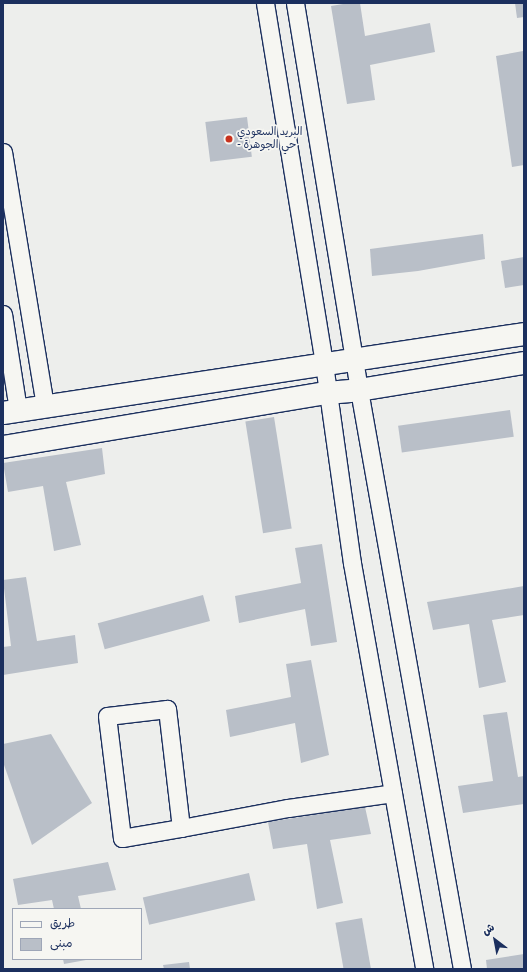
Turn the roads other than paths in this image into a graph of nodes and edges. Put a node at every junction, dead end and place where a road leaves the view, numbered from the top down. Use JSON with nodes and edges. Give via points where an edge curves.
{"nodes":[{"id":1,"x":266,"y":3,"type":"edge"},
{"id":2,"x":295,"y":3,"type":"edge"},
{"id":3,"x":3,"y":152,"type":"edge"},
{"id":4,"x":3,"y":314,"type":"edge"},
{"id":5,"x":524,"y":334,"type":"edge"},
{"id":6,"x":355,"y":360,"type":"junction"},
{"id":7,"x":524,"y":363,"type":"edge"},
{"id":8,"x":324,"y":364,"type":"junction"},
{"id":9,"x":359,"y":390,"type":"junction"},
{"id":10,"x":327,"y":393,"type":"junction"},
{"id":11,"x":45,"y":406,"type":"junction"},
{"id":12,"x":11,"y":411,"type":"edge"},
{"id":13,"x":3,"y":447,"type":"edge"},
{"id":14,"x":393,"y":793,"type":"junction"},
{"id":15,"x":181,"y":828,"type":"junction"},
{"id":16,"x":424,"y":969,"type":"edge"},
{"id":17,"x":462,"y":969,"type":"edge"}],
"edges":[{"from":1,"to":8,"type":"street"},
{"from":2,"to":6,"type":"street"},
{"from":3,"to":11,"type":"street"},
{"from":4,"to":12,"type":"street"},
{"from":5,"to":6,"type":"main road"},
{"from":6,"to":8,"type":"main road"},
{"from":6,"to":9,"type":"street"},
{"from":7,"to":9,"type":"main road"},
{"from":8,"to":10,"type":"street"},
{"from":8,"to":11,"type":"main road"},
{"from":9,"to":10,"type":"main road"},
{"from":9,"to":17,"type":"street"},
{"from":10,"to":13,"type":"main road"},
{"from":10,"to":14,"type":"street","via":[[352,563]]},
{"from":11,"to":12,"type":"main road"},
{"from":14,"to":15,"type":"street","via":[[288,808]]},
{"from":14,"to":16,"type":"street"},
{"from":15,"to":15,"type":"street","via":[[122,838],[107,716],[167,709]]}]}
